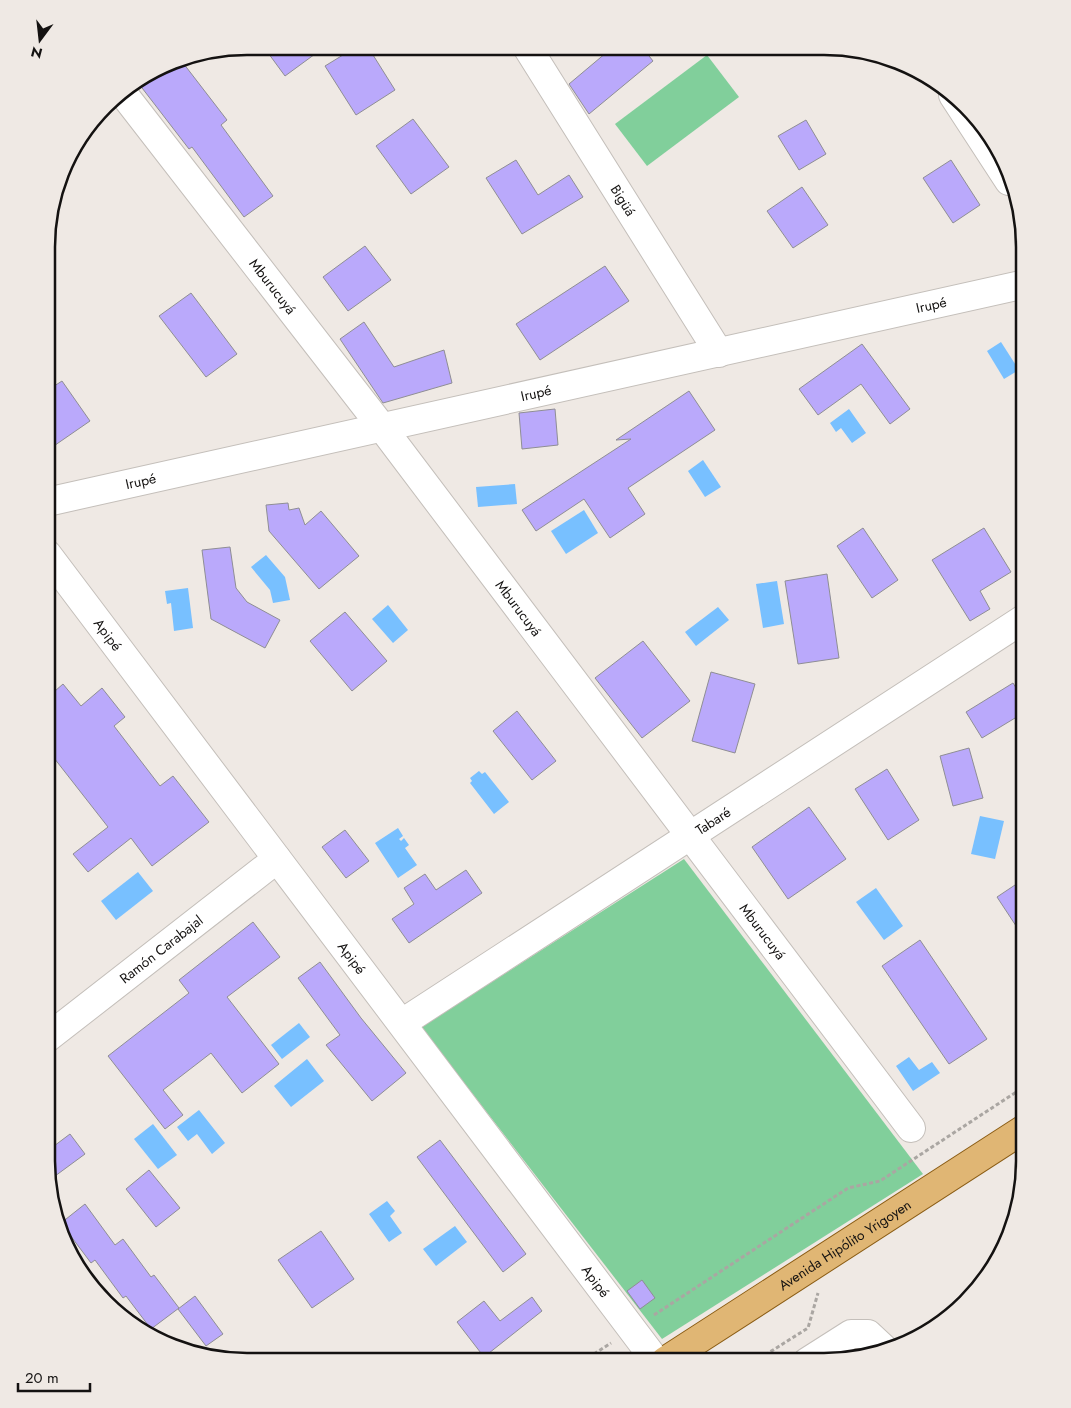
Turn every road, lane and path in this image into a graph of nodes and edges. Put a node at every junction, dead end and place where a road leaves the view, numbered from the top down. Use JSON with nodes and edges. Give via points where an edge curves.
{"nodes":[{"id":1,"x":532,"y":55,"type":"edge"},
{"id":2,"x":126,"y":98,"type":"edge"},
{"id":3,"x":975,"y":129,"type":"edge"},
{"id":4,"x":993,"y":156,"type":"edge"},
{"id":5,"x":1016,"y":286,"type":"edge"},
{"id":6,"x":719,"y":353,"type":"junction"},
{"id":7,"x":381,"y":426,"type":"junction"},
{"id":8,"x":55,"y":500,"type":"edge"},
{"id":9,"x":55,"y":565,"type":"edge"},
{"id":10,"x":1016,"y":624,"type":"edge"},
{"id":11,"x":689,"y":835,"type":"junction"},
{"id":12,"x":277,"y":859,"type":"junction"},
{"id":13,"x":402,"y":1023,"type":"junction"},
{"id":14,"x":55,"y":1032,"type":"edge"},
{"id":15,"x":1016,"y":1092,"type":"edge"},
{"id":16,"x":911,"y":1128,"type":"dead end"},
{"id":17,"x":1016,"y":1134,"type":"edge"},
{"id":18,"x":632,"y":1329,"type":"junction"},
{"id":19,"x":879,"y":1345,"type":"edge"},
{"id":20,"x":595,"y":1353,"type":"edge"},
{"id":21,"x":650,"y":1353,"type":"edge"},
{"id":22,"x":677,"y":1353,"type":"edge"},
{"id":23,"x":821,"y":1353,"type":"edge"}],
"edges":[{"from":1,"to":6,"type":"street","name":"Bigüá"},
{"from":2,"to":7,"type":"street","name":"Mburucuyá"},
{"from":3,"to":4,"type":"street"},
{"from":5,"to":6,"type":"street","name":"Irupé"},
{"from":6,"to":7,"type":"street","name":"Irupé"},
{"from":7,"to":8,"type":"street","name":"Irupé"},
{"from":7,"to":11,"type":"street","name":"Mburucuyá"},
{"from":9,"to":12,"type":"street","name":"Apipé"},
{"from":10,"to":11,"type":"street","name":"Tabaré"},
{"from":11,"to":13,"type":"street","name":"Tabaré"},
{"from":11,"to":16,"type":"street","name":"Mburucuyá"},
{"from":12,"to":13,"type":"street","name":"Apipé"},
{"from":12,"to":14,"type":"street","name":"Ramón Carabajal"},
{"from":13,"to":18,"type":"street","name":"Apipé"},
{"from":15,"to":18,"type":"path","via":[[880,1181],[848,1188]]},
{"from":17,"to":22,"type":"main road","name":"Avenida Hipólito Yrigoyen"},
{"from":18,"to":20,"type":"path"},
{"from":18,"to":21,"type":"street","name":"Apipé"},
{"from":19,"to":23,"type":"street","via":[[868,1334],[851,1334]]}]}
